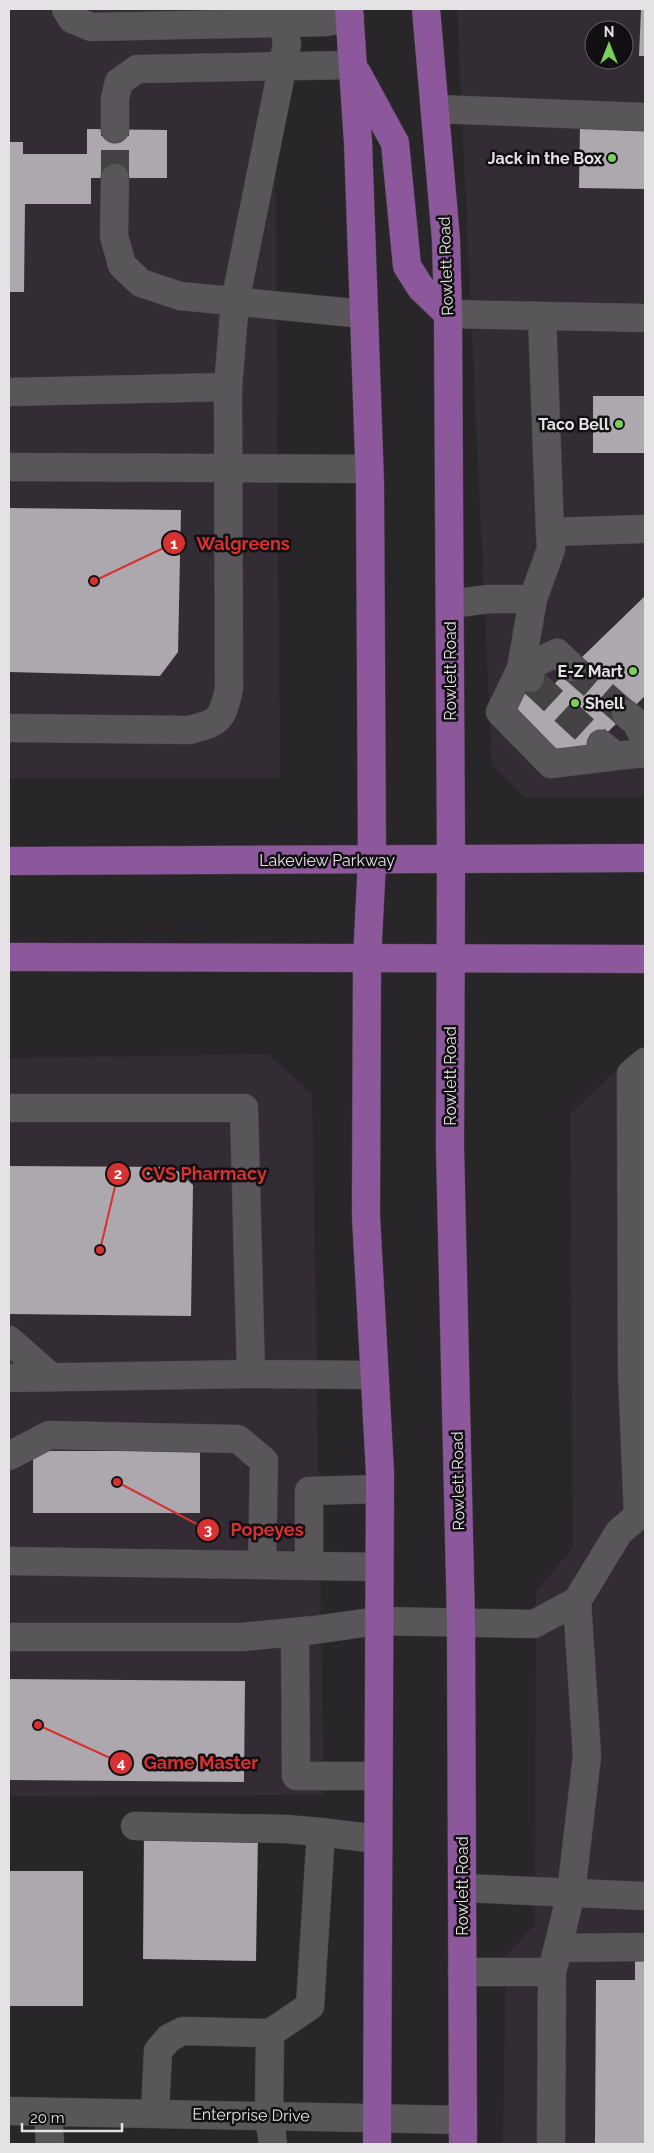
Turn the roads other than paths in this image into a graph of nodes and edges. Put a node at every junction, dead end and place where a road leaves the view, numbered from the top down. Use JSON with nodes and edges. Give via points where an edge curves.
{"nodes":[{"id":1,"x":66,"y":9,"type":"edge"},
{"id":2,"x":426,"y":9,"type":"edge"},
{"id":3,"x":350,"y":13,"type":"edge"},
{"id":4,"x":280,"y":16,"type":"edge"},
{"id":5,"x":353,"y":65,"type":"junction"},
{"id":6,"x":282,"y":66,"type":"junction"},
{"id":7,"x":435,"y":109,"type":"junction"},
{"id":8,"x":645,"y":117,"type":"edge"},
{"id":9,"x":115,"y":130,"type":"tunnel mouth"},
{"id":10,"x":115,"y":178,"type":"tunnel mouth"},
{"id":11,"x":235,"y":302,"type":"junction"},
{"id":12,"x":364,"y":314,"type":"junction"},
{"id":13,"x":448,"y":314,"type":"junction"},
{"id":14,"x":542,"y":316,"type":"junction"},
{"id":15,"x":645,"y":318,"type":"edge"},
{"id":16,"x":228,"y":388,"type":"junction"},
{"id":17,"x":9,"y":392,"type":"edge"},
{"id":18,"x":9,"y":467,"type":"edge"},
{"id":19,"x":228,"y":468,"type":"junction"},
{"id":20,"x":369,"y":469,"type":"junction"},
{"id":21,"x":645,"y":529,"type":"edge"},
{"id":22,"x":550,"y":532,"type":"junction"},
{"id":23,"x":533,"y":599,"type":"junction"},
{"id":24,"x":450,"y":604,"type":"junction"},
{"id":25,"x":572,"y":667,"type":"tunnel mouth"},
{"id":26,"x":527,"y":675,"type":"junction"},
{"id":27,"x":626,"y":714,"type":"tunnel mouth"},
{"id":28,"x":9,"y":728,"type":"edge"},
{"id":29,"x":645,"y":739,"type":"edge"},
{"id":30,"x":645,"y":753,"type":"edge"},
{"id":31,"x":451,"y":858,"type":"junction"},
{"id":32,"x":645,"y":858,"type":"edge"},
{"id":33,"x":9,"y":861,"type":"edge"},
{"id":34,"x":372,"y":861,"type":"junction"},
{"id":35,"x":9,"y":957,"type":"edge"},
{"id":36,"x":367,"y":958,"type":"junction"},
{"id":37,"x":450,"y":958,"type":"junction"},
{"id":38,"x":645,"y":959,"type":"edge"},
{"id":39,"x":645,"y":1062,"type":"edge"},
{"id":40,"x":9,"y":1108,"type":"edge"},
{"id":41,"x":9,"y":1340,"type":"edge"},
{"id":42,"x":251,"y":1374,"type":"junction"},
{"id":43,"x":374,"y":1375,"type":"junction"},
{"id":44,"x":51,"y":1377,"type":"junction"},
{"id":45,"x":9,"y":1378,"type":"edge"},
{"id":46,"x":9,"y":1456,"type":"edge"},
{"id":47,"x":379,"y":1489,"type":"junction"},
{"id":48,"x":642,"y":1513,"type":"edge"},
{"id":49,"x":9,"y":1562,"type":"edge"},
{"id":50,"x":262,"y":1565,"type":"junction"},
{"id":51,"x":309,"y":1566,"type":"junction"},
{"id":52,"x":379,"y":1567,"type":"junction"},
{"id":53,"x":577,"y":1601,"type":"junction"},
{"id":54,"x":378,"y":1621,"type":"junction"},
{"id":55,"x":461,"y":1622,"type":"junction"},
{"id":56,"x":295,"y":1632,"type":"junction"},
{"id":57,"x":9,"y":1637,"type":"edge"},
{"id":58,"x":378,"y":1776,"type":"junction"},
{"id":59,"x":135,"y":1826,"type":"dead end"},
{"id":60,"x":321,"y":1832,"type":"junction"},
{"id":61,"x":377,"y":1839,"type":"junction"},
{"id":62,"x":462,"y":1888,"type":"junction"},
{"id":63,"x":572,"y":1893,"type":"junction"},
{"id":64,"x":645,"y":1896,"type":"edge"},
{"id":65,"x":645,"y":1947,"type":"edge"},
{"id":66,"x":555,"y":1960,"type":"junction"},
{"id":67,"x":462,"y":1972,"type":"junction"},
{"id":68,"x":270,"y":2033,"type":"junction"},
{"id":69,"x":9,"y":2111,"type":"edge"},
{"id":70,"x":48,"y":2112,"type":"junction"},
{"id":71,"x":155,"y":2113,"type":"junction"},
{"id":72,"x":269,"y":2115,"type":"junction"},
{"id":73,"x":377,"y":2117,"type":"junction"},
{"id":74,"x":463,"y":2132,"type":"edge"},
{"id":75,"x":50,"y":2144,"type":"edge"},
{"id":76,"x":273,"y":2144,"type":"edge"},
{"id":77,"x":377,"y":2144,"type":"edge"},
{"id":78,"x":551,"y":2144,"type":"edge"}],
"edges":[{"from":1,"to":4,"type":"street","via":[[72,19],[91,27]]},
{"from":2,"to":7,"type":"main road","name":"Rowlett Road"},
{"from":3,"to":4,"type":"street","via":[[326,22]]},
{"from":3,"to":5,"type":"main road"},
{"from":4,"to":6,"type":"street","via":[[287,44]]},
{"from":5,"to":6,"type":"street"},
{"from":5,"to":12,"type":"main road"},
{"from":5,"to":13,"type":"main road","via":[[395,143],[407,266],[421,288]]},
{"from":6,"to":9,"type":"street","via":[[137,69],[119,82],[115,98]]},
{"from":6,"to":11,"type":"street"},
{"from":7,"to":8,"type":"street"},
{"from":7,"to":13,"type":"main road","name":"Rowlett Road","via":[[446,240]]},
{"from":10,"to":11,"type":"street","via":[[114,236],[122,265],[141,284],[180,296]]},
{"from":11,"to":12,"type":"street"},
{"from":11,"to":16,"type":"street"},
{"from":12,"to":20,"type":"main road"},
{"from":13,"to":14,"type":"street"},
{"from":13,"to":24,"type":"main road","name":"Rowlett Road"},
{"from":14,"to":15,"type":"street"},
{"from":14,"to":22,"type":"street"},
{"from":16,"to":17,"type":"street"},
{"from":16,"to":19,"type":"street"},
{"from":18,"to":19,"type":"street"},
{"from":19,"to":20,"type":"street"},
{"from":19,"to":28,"type":"street","via":[[230,689],[224,711],[212,724],[189,730]]},
{"from":20,"to":34,"type":"main road"},
{"from":21,"to":22,"type":"street"},
{"from":22,"to":23,"type":"street","via":[[551,549]]},
{"from":23,"to":24,"type":"street","via":[[489,599]]},
{"from":23,"to":26,"type":"street"},
{"from":24,"to":31,"type":"main road","name":"Rowlett Road"},
{"from":25,"to":26,"type":"street","via":[[557,653]]},
{"from":26,"to":30,"type":"street","via":[[500,712],[551,764],[607,749]]},
{"from":27,"to":29,"type":"street","via":[[636,722]]},
{"from":31,"to":32,"type":"main road","name":"Lakeview Parkway"},
{"from":31,"to":34,"type":"main road","name":"Lakeview Parkway"},
{"from":31,"to":37,"type":"main road","name":"Rowlett Road"},
{"from":33,"to":34,"type":"main road","name":"Lakeview Parkway"},
{"from":34,"to":36,"type":"main road"},
{"from":35,"to":36,"type":"main road"},
{"from":36,"to":37,"type":"main road"},
{"from":36,"to":43,"type":"main road","via":[[366,1216]]},
{"from":37,"to":38,"type":"main road"},
{"from":37,"to":55,"type":"main road","name":"Rowlett Road","via":[[450,1167]]},
{"from":39,"to":48,"type":"street","via":[[631,1074],[632,1372]]},
{"from":40,"to":42,"type":"street","via":[[244,1108]]},
{"from":41,"to":44,"type":"street"},
{"from":42,"to":43,"type":"street"},
{"from":42,"to":44,"type":"street"},
{"from":43,"to":47,"type":"main road"},
{"from":44,"to":45,"type":"street"},
{"from":46,"to":50,"type":"street","via":[[49,1434],[238,1439],[264,1461]]},
{"from":47,"to":51,"type":"street","via":[[309,1491]]},
{"from":47,"to":52,"type":"main road"},
{"from":48,"to":53,"type":"street","via":[[619,1532]]},
{"from":49,"to":50,"type":"street"},
{"from":50,"to":51,"type":"street"},
{"from":51,"to":52,"type":"street"},
{"from":52,"to":54,"type":"main road"},
{"from":53,"to":55,"type":"street","via":[[534,1624]]},
{"from":53,"to":63,"type":"street","via":[[587,1756]]},
{"from":54,"to":55,"type":"street"},
{"from":54,"to":56,"type":"street"},
{"from":54,"to":58,"type":"main road"},
{"from":55,"to":62,"type":"main road","name":"Rowlett Road"},
{"from":56,"to":57,"type":"street","via":[[242,1637]]},
{"from":56,"to":58,"type":"street","via":[[296,1776]]},
{"from":58,"to":61,"type":"main road"},
{"from":59,"to":60,"type":"street"},
{"from":60,"to":61,"type":"street"},
{"from":60,"to":68,"type":"street","via":[[310,2006]]},
{"from":61,"to":73,"type":"main road"},
{"from":62,"to":63,"type":"street"},
{"from":62,"to":67,"type":"main road","name":"Rowlett Road"},
{"from":63,"to":64,"type":"street"},
{"from":63,"to":66,"type":"street"},
{"from":65,"to":66,"type":"street"},
{"from":66,"to":67,"type":"street"},
{"from":66,"to":78,"type":"street"},
{"from":67,"to":74,"type":"main road","name":"Rowlett Road"},
{"from":68,"to":71,"type":"street","via":[[183,2031],[170,2038],[158,2051]]},
{"from":68,"to":72,"type":"street"},
{"from":69,"to":70,"type":"street","name":"Enterprise Drive"},
{"from":70,"to":71,"type":"street","name":"Enterprise Drive"},
{"from":70,"to":75,"type":"street"},
{"from":71,"to":72,"type":"street","name":"Enterprise Drive"},
{"from":72,"to":73,"type":"street","name":"Enterprise Drive"},
{"from":72,"to":76,"type":"street"},
{"from":73,"to":74,"type":"street","name":"Enterprise Drive"},
{"from":73,"to":77,"type":"main road"}]}
